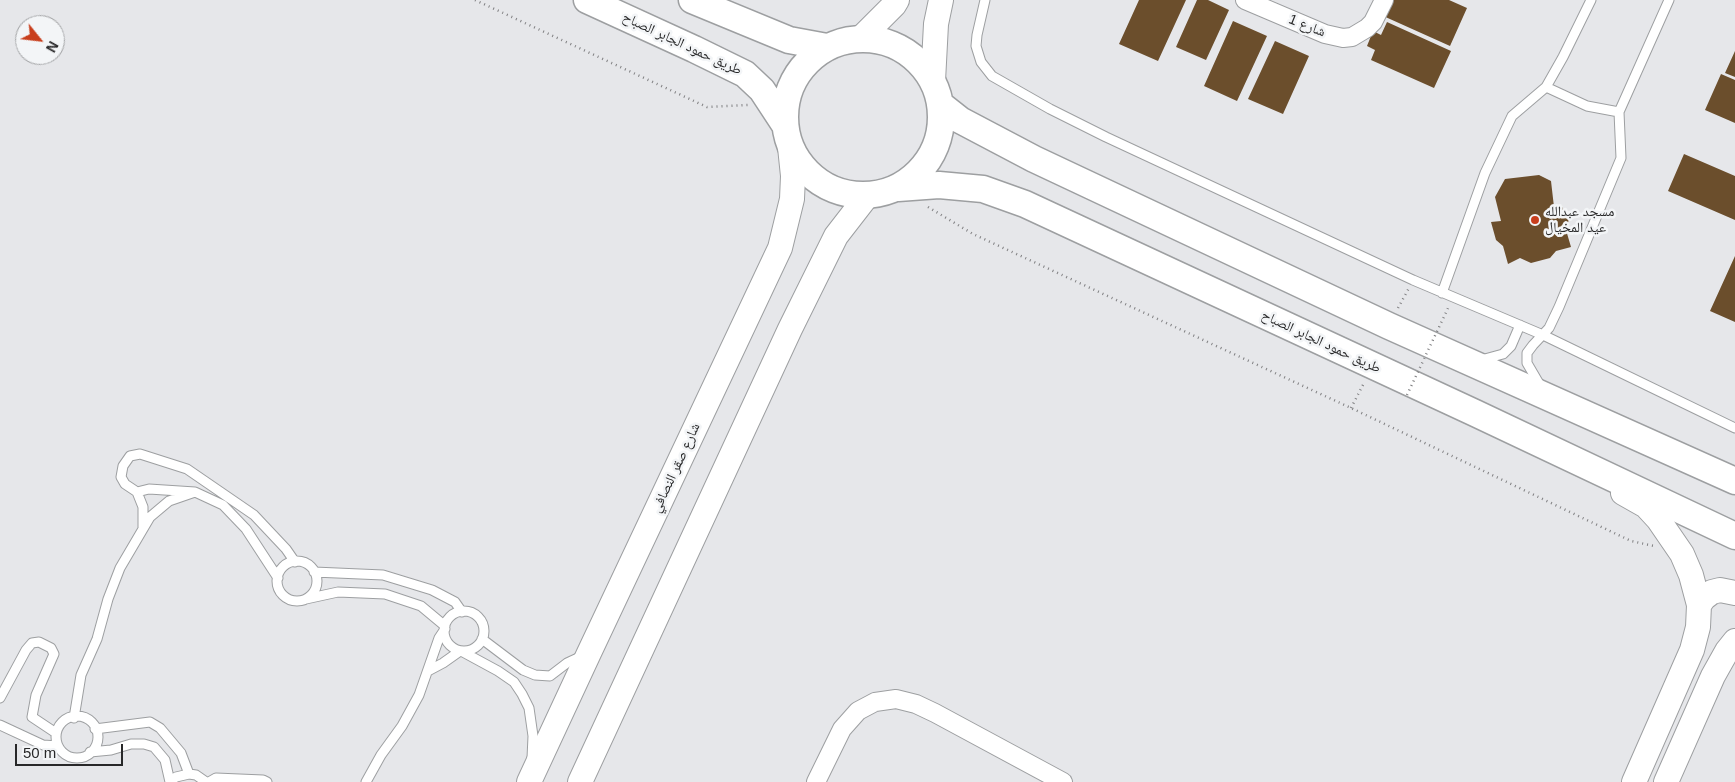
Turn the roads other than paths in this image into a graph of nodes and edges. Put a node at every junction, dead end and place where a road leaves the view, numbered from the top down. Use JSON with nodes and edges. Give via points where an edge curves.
{"nodes":[{"id":1,"x":587,"y":0,"type":"edge"},
{"id":2,"x":692,"y":0,"type":"edge"},
{"id":3,"x":897,"y":0,"type":"edge"},
{"id":4,"x":941,"y":0,"type":"edge"},
{"id":5,"x":985,"y":0,"type":"edge"},
{"id":6,"x":1245,"y":0,"type":"edge"},
{"id":7,"x":1384,"y":0,"type":"edge"},
{"id":8,"x":1591,"y":0,"type":"edge"},
{"id":9,"x":1669,"y":0,"type":"edge"},
{"id":10,"x":861,"y":38,"type":"junction"},
{"id":11,"x":826,"y":48,"type":"junction"},
{"id":12,"x":934,"y":81,"type":"junction"},
{"id":13,"x":1546,"y":87,"type":"junction"},
{"id":14,"x":941,"y":105,"type":"junction"},
{"id":15,"x":1619,"y":112,"type":"junction"},
{"id":16,"x":783,"y":125,"type":"junction"},
{"id":17,"x":898,"y":188,"type":"junction"},
{"id":18,"x":867,"y":196,"type":"junction"},
{"id":19,"x":1442,"y":293,"type":"junction"},
{"id":20,"x":1520,"y":325,"type":"junction"},
{"id":21,"x":1543,"y":335,"type":"junction"},
{"id":22,"x":1470,"y":363,"type":"junction"},
{"id":23,"x":1546,"y":396,"type":"junction"},
{"id":24,"x":1475,"y":413,"type":"junction"},
{"id":25,"x":1735,"y":428,"type":"edge"},
{"id":26,"x":1735,"y":482,"type":"edge"},
{"id":27,"x":137,"y":492,"type":"junction"},
{"id":28,"x":195,"y":492,"type":"junction"},
{"id":29,"x":1735,"y":514,"type":"edge"},
{"id":30,"x":1708,"y":524,"type":"junction"},
{"id":31,"x":143,"y":527,"type":"junction"},
{"id":32,"x":1735,"y":536,"type":"edge"},
{"id":33,"x":295,"y":562,"type":"junction"},
{"id":34,"x":314,"y":572,"type":"junction"},
{"id":35,"x":278,"y":578,"type":"junction"},
{"id":36,"x":1735,"y":592,"type":"edge"},
{"id":37,"x":306,"y":599,"type":"junction"},
{"id":38,"x":1699,"y":605,"type":"junction"},
{"id":39,"x":462,"y":612,"type":"junction"},
{"id":40,"x":445,"y":627,"type":"junction"},
{"id":41,"x":482,"y":639,"type":"junction"},
{"id":42,"x":1735,"y":641,"type":"edge"},
{"id":43,"x":461,"y":651,"type":"junction"},
{"id":44,"x":589,"y":653,"type":"junction"},
{"id":45,"x":428,"y":671,"type":"junction"},
{"id":46,"x":0,"y":698,"type":"edge"},
{"id":47,"x":74,"y":718,"type":"junction"},
{"id":48,"x":0,"y":725,"type":"edge"},
{"id":49,"x":95,"y":729,"type":"junction"},
{"id":50,"x":56,"y":733,"type":"junction"},
{"id":51,"x":58,"y":746,"type":"junction"},
{"id":52,"x":90,"y":752,"type":"junction"},
{"id":53,"x":189,"y":774,"type":"junction"},
{"id":54,"x":532,"y":776,"type":"edge"},
{"id":55,"x":170,"y":782,"type":"edge"},
{"id":56,"x":208,"y":782,"type":"edge"},
{"id":57,"x":267,"y":782,"type":"edge"},
{"id":58,"x":366,"y":782,"type":"edge"},
{"id":59,"x":580,"y":782,"type":"edge"},
{"id":60,"x":816,"y":782,"type":"edge"},
{"id":61,"x":1063,"y":782,"type":"edge"},
{"id":62,"x":1634,"y":782,"type":"edge"},
{"id":63,"x":1666,"y":782,"type":"edge"}],
"edges":[{"from":1,"to":16,"type":"main road","name":"طريق حمود الجابر الصباح","via":[[745,74],[762,90]]},
{"from":2,"to":11,"type":"main road","via":[[789,40]]},
{"from":3,"to":10,"type":"main road"},
{"from":4,"to":12,"type":"main road","via":[[935,34]]},
{"from":5,"to":19,"type":"lane","via":[[976,46],[981,62],[992,76],[1106,137]]},
{"from":6,"to":7,"type":"street","name":"شارع 1","via":[[1343,38],[1367,28]]},
{"from":8,"to":13,"type":"lane"},
{"from":9,"to":15,"type":"lane"},
{"from":10,"to":11,"type":"main road"},
{"from":10,"to":12,"type":"main road","via":[[890,43],[907,53]]},
{"from":11,"to":16,"type":"main road","via":[[808,61],[794,80],[786,102]]},
{"from":12,"to":14,"type":"main road"},
{"from":13,"to":15,"type":"lane","via":[[1588,106]]},
{"from":13,"to":19,"type":"lane","via":[[1512,116],[1485,173]]},
{"from":14,"to":17,"type":"main road","via":[[941,130],[933,154],[918,174]]},
{"from":14,"to":22,"type":"main road","via":[[960,120],[1034,159]]},
{"from":15,"to":21,"type":"lane","via":[[1620,158],[1566,291]]},
{"from":16,"to":18,"type":"main road","via":[[803,168],[821,184],[843,194]]},
{"from":16,"to":44,"type":"main road","name":"شارع صقر النصافي","via":[[793,176],[792,199],[780,248]]},
{"from":17,"to":18,"type":"main road"},
{"from":17,"to":24,"type":"main road","name":"طريق حمود الجابر الصباح","via":[[939,185],[983,189],[1025,204]]},
{"from":18,"to":59,"type":"main road","via":[[836,236],[790,329]]},
{"from":19,"to":20,"type":"lane"},
{"from":20,"to":21,"type":"lane"},
{"from":20,"to":22,"type":"lane","via":[[1511,346],[1503,354]]},
{"from":21,"to":23,"type":"lane","via":[[1527,353],[1527,363]]},
{"from":21,"to":25,"type":"lane"},
{"from":22,"to":23,"type":"main road"},
{"from":23,"to":26,"type":"main road"},
{"from":24,"to":30,"type":"main road","name":"طريق حمود الجابر الصباح"},
{"from":24,"to":38,"type":"main road","via":[[1546,459],[1646,506],[1682,554]]},
{"from":27,"to":28,"type":"lane","via":[[149,489]]},
{"from":27,"to":31,"type":"lane","via":[[143,507]]},
{"from":27,"to":33,"type":"lane","via":[[121,477],[130,456],[140,454],[188,469],[254,515]]},
{"from":28,"to":31,"type":"lane","via":[[169,501],[150,516]]},
{"from":28,"to":35,"type":"lane","via":[[223,505],[246,529]]},
{"from":29,"to":30,"type":"main road","via":[[1722,523]]},
{"from":30,"to":32,"type":"main road","name":"طريق حمود الجابر الصباح"},
{"from":31,"to":47,"type":"lane","via":[[120,568],[108,599],[97,639],[81,675]]},
{"from":33,"to":34,"type":"lane","via":[[307,564]]},
{"from":33,"to":35,"type":"lane","via":[[284,567]]},
{"from":34,"to":37,"type":"lane","via":[[317,585]]},
{"from":34,"to":39,"type":"lane","via":[[383,575],[432,590],[455,602]]},
{"from":35,"to":37,"type":"lane","via":[[280,590],[288,599]]},
{"from":36,"to":38,"type":"main road","via":[[1712,592]]},
{"from":37,"to":40,"type":"lane","via":[[338,592],[385,594],[422,606]]},
{"from":38,"to":62,"type":"main road","via":[[1692,650]]},
{"from":39,"to":40,"type":"lane","via":[[450,617]]},
{"from":39,"to":41,"type":"lane","via":[[479,618],[484,629]]},
{"from":40,"to":43,"type":"lane","via":[[449,644]]},
{"from":40,"to":45,"type":"lane"},
{"from":41,"to":43,"type":"lane","via":[[472,650]]},
{"from":41,"to":44,"type":"lane","via":[[522,670],[535,675],[550,676]]},
{"from":42,"to":63,"type":"main road","via":[[1713,676]]},
{"from":43,"to":45,"type":"lane"},
{"from":43,"to":54,"type":"lane","via":[[506,676],[522,694],[529,708],[533,736]]},
{"from":44,"to":54,"type":"main road","name":"شارع صقر النصافي"},
{"from":45,"to":58,"type":"lane","via":[[402,726]]},
{"from":46,"to":50,"type":"lane","via":[[32,643],[39,642],[50,648],[54,654],[36,695],[32,717]]},
{"from":47,"to":49,"type":"lane","via":[[87,719]]},
{"from":47,"to":50,"type":"lane","via":[[63,722]]},
{"from":48,"to":51,"type":"lane","via":[[43,745]]},
{"from":49,"to":52,"type":"lane","via":[[97,741]]},
{"from":49,"to":53,"type":"lane","via":[[150,722],[160,728],[181,753]]},
{"from":50,"to":51,"type":"lane"},
{"from":51,"to":52,"type":"lane","via":[[72,758]]},
{"from":52,"to":55,"type":"lane","via":[[132,744],[154,747],[165,760]]},
{"from":53,"to":55,"type":"lane"},
{"from":53,"to":56,"type":"lane"},
{"from":56,"to":57,"type":"lane","via":[[216,778]]},
{"from":60,"to":61,"type":"street","via":[[842,729],[858,711],[875,702],[896,698],[936,713]]}]}
